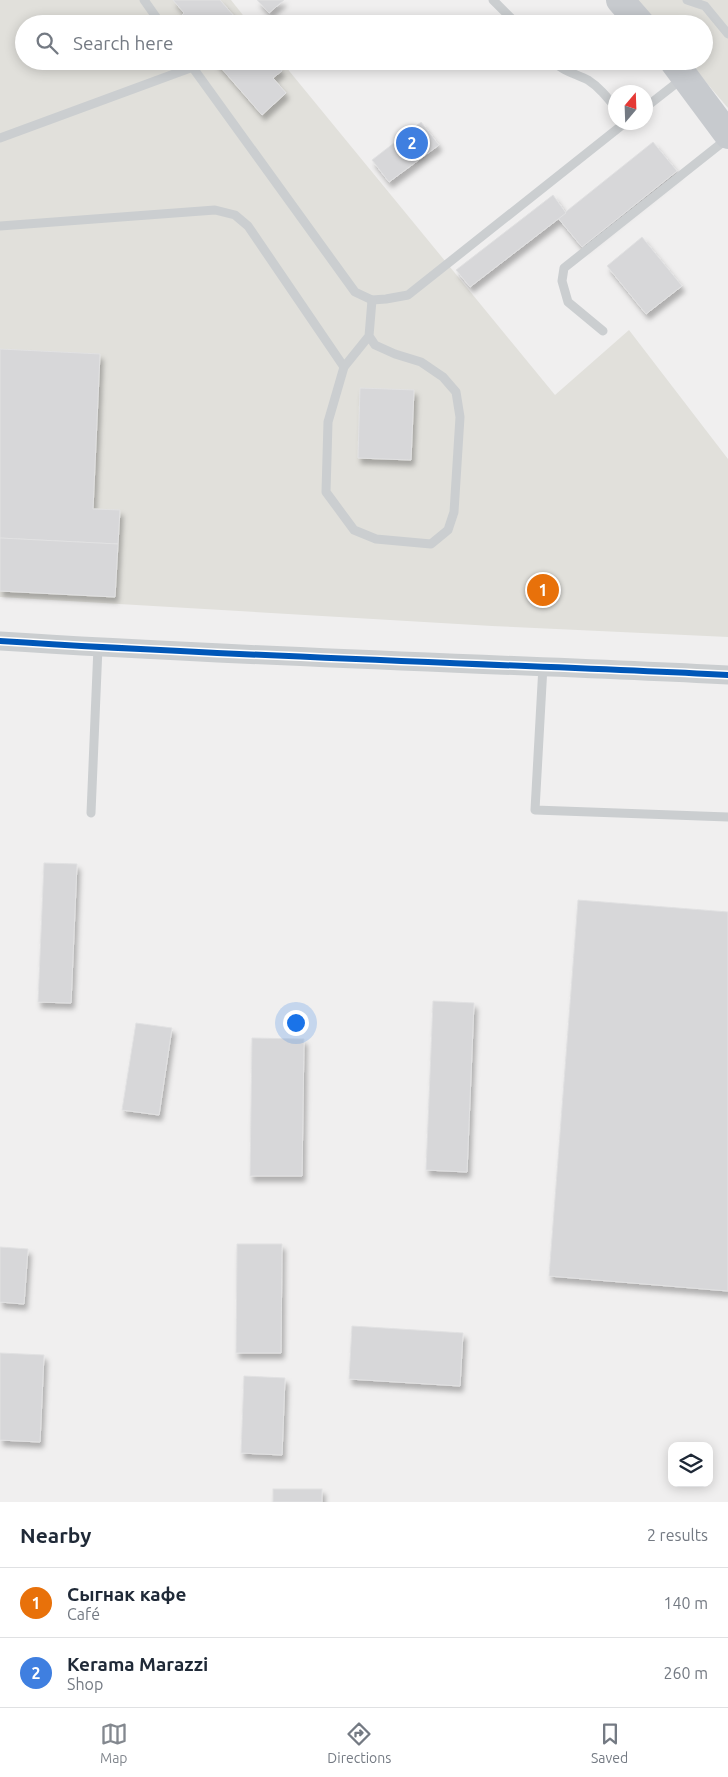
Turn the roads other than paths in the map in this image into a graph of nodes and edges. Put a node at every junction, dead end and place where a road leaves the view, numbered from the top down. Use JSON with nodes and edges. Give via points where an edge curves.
{"nodes":[{"id":1,"x":144,"y":0,"type":"edge"},
{"id":2,"x":492,"y":0,"type":"edge"},
{"id":3,"x":620,"y":0,"type":"edge"},
{"id":4,"x":687,"y":0,"type":"edge"},
{"id":5,"x":155,"y":15,"type":"edge"},
{"id":6,"x":507,"y":15,"type":"edge"},
{"id":7,"x":633,"y":15,"type":"edge"},
{"id":8,"x":712,"y":15,"type":"edge"},
{"id":9,"x":713,"y":16,"type":"edge"},
{"id":10,"x":728,"y":34,"type":"edge"},
{"id":11,"x":176,"y":70,"type":"edge"},
{"id":12,"x":195,"y":70,"type":"edge"},
{"id":13,"x":567,"y":70,"type":"edge"},
{"id":14,"x":678,"y":70,"type":"edge"},
{"id":15,"x":680,"y":70,"type":"edge"},
{"id":16,"x":608,"y":98,"type":"edge"},
{"id":17,"x":653,"y":100,"type":"edge"},
{"id":18,"x":616,"y":130,"type":"edge"},
{"id":19,"x":728,"y":136,"type":"edge"},
{"id":20,"x":0,"y":138,"type":"edge"},
{"id":21,"x":0,"y":226,"type":"edge"},
{"id":22,"x":372,"y":300,"type":"junction"},
{"id":23,"x":602,"y":331,"type":"dead end"},
{"id":24,"x":369,"y":336,"type":"junction"},
{"id":25,"x":344,"y":367,"type":"junction"},
{"id":26,"x":0,"y":641,"type":"edge"},
{"id":27,"x":98,"y":647,"type":"junction"},
{"id":28,"x":543,"y":666,"type":"junction"},
{"id":29,"x":728,"y":675,"type":"edge"},
{"id":30,"x":91,"y":813,"type":"dead end"},
{"id":31,"x":728,"y":817,"type":"edge"}],
"edges":[{"from":1,"to":5,"type":"lane"},
{"from":2,"to":6,"type":"lane"},
{"from":3,"to":7,"type":"main road"},
{"from":4,"to":8,"type":"lane","via":[[705,6]]},
{"from":9,"to":10,"type":"lane"},
{"from":11,"to":20,"type":"lane"},
{"from":12,"to":22,"type":"lane","via":[[356,292]]},
{"from":13,"to":16,"type":"lane","via":[[590,81]]},
{"from":14,"to":17,"type":"lane"},
{"from":15,"to":19,"type":"main road"},
{"from":18,"to":22,"type":"lane","via":[[408,295]]},
{"from":19,"to":23,"type":"lane","via":[[564,268],[562,281],[568,302]]},
{"from":21,"to":25,"type":"lane","via":[[215,210],[235,216],[248,226]]},
{"from":22,"to":24,"type":"lane"},
{"from":24,"to":25,"type":"lane"},
{"from":24,"to":25,"type":"lane","via":[[375,345],[421,362],[443,377],[456,392],[460,417],[454,512],[448,530],[431,544],[376,539],[354,530],[326,492],[328,422]]},
{"from":26,"to":27,"type":"street"},
{"from":27,"to":28,"type":"street"},
{"from":27,"to":30,"type":"lane"},
{"from":28,"to":29,"type":"street"},
{"from":28,"to":31,"type":"lane","via":[[535,810]]}]}
